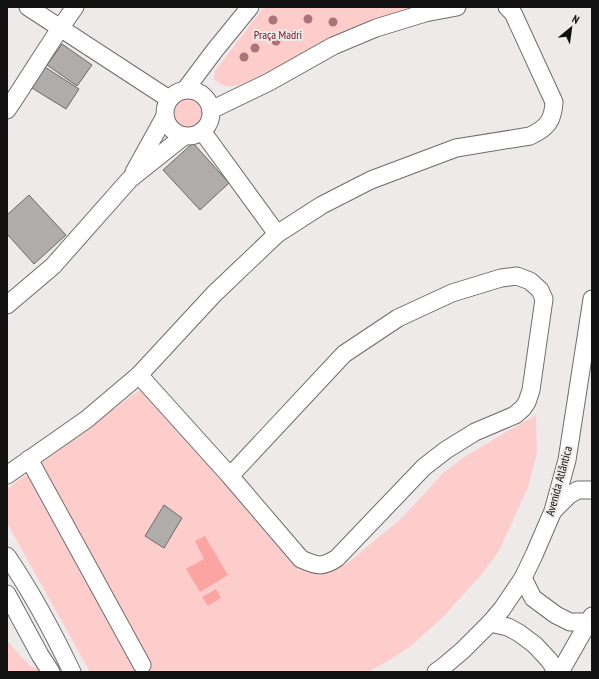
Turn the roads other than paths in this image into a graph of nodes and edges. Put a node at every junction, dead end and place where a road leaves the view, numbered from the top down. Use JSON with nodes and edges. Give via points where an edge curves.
{"nodes":[{"id":1,"x":28,"y":7,"type":"edge"},
{"id":2,"x":75,"y":7,"type":"edge"},
{"id":3,"x":250,"y":7,"type":"edge"},
{"id":4,"x":457,"y":7,"type":"edge"},
{"id":5,"x":507,"y":7,"type":"edge"},
{"id":6,"x":60,"y":28,"type":"junction"},
{"id":7,"x":185,"y":90,"type":"junction"},
{"id":8,"x":169,"y":99,"type":"junction"},
{"id":9,"x":7,"y":110,"type":"edge"},
{"id":10,"x":210,"y":110,"type":"junction"},
{"id":11,"x":165,"y":116,"type":"junction"},
{"id":12,"x":202,"y":131,"type":"junction"},
{"id":13,"x":184,"y":136,"type":"junction"},
{"id":14,"x":130,"y":180,"type":"junction"},
{"id":15,"x":277,"y":234,"type":"junction"},
{"id":16,"x":592,"y":299,"type":"edge"},
{"id":17,"x":7,"y":305,"type":"edge"},
{"id":18,"x":139,"y":375,"type":"junction"},
{"id":19,"x":29,"y":459,"type":"junction"},
{"id":20,"x":7,"y":474,"type":"edge"},
{"id":21,"x":230,"y":476,"type":"junction"},
{"id":22,"x":592,"y":490,"type":"edge"},
{"id":23,"x":553,"y":510,"type":"junction"},
{"id":24,"x":7,"y":556,"type":"edge"},
{"id":25,"x":522,"y":578,"type":"junction"},
{"id":26,"x":7,"y":594,"type":"edge"},
{"id":27,"x":591,"y":619,"type":"edge"},
{"id":28,"x":490,"y":623,"type":"junction"},
{"id":29,"x":142,"y":665,"type":"dead end"},
{"id":30,"x":51,"y":672,"type":"edge"},
{"id":31,"x":72,"y":672,"type":"edge"},
{"id":32,"x":436,"y":672,"type":"edge"},
{"id":33,"x":558,"y":672,"type":"edge"}],
"edges":[{"from":1,"to":6,"type":"street"},
{"from":2,"to":6,"type":"street"},
{"from":3,"to":7,"type":"street"},
{"from":4,"to":10,"type":"street","via":[[425,13],[376,28],[333,46],[269,82]]},
{"from":5,"to":15,"type":"street","via":[[513,12],[554,102],[554,112],[541,131],[530,136],[456,148],[378,178],[322,205]]},
{"from":6,"to":8,"type":"street"},
{"from":6,"to":9,"type":"street"},
{"from":7,"to":8,"type":"street"},
{"from":7,"to":10,"type":"street","via":[[196,91],[202,95],[207,100]]},
{"from":8,"to":11,"type":"street"},
{"from":10,"to":12,"type":"street","via":[[209,122]]},
{"from":11,"to":13,"type":"street","via":[[170,128]]},
{"from":11,"to":14,"type":"street"},
{"from":12,"to":13,"type":"street"},
{"from":12,"to":15,"type":"street"},
{"from":13,"to":14,"type":"street"},
{"from":14,"to":17,"type":"street","via":[[53,266]]},
{"from":15,"to":18,"type":"street","via":[[214,294]]},
{"from":16,"to":23,"type":"street","name":"Avenida Atlântica","via":[[567,460]]},
{"from":18,"to":19,"type":"street","via":[[87,419]]},
{"from":18,"to":21,"type":"street"},
{"from":19,"to":20,"type":"street"},
{"from":19,"to":29,"type":"street"},
{"from":21,"to":21,"type":"street","via":[[301,559],[314,564],[327,564],[338,558],[424,467],[475,432],[515,415],[524,408],[531,390],[541,322],[544,299],[540,290],[530,281],[517,276],[501,278],[452,293],[398,318],[344,354]]},
{"from":22,"to":23,"type":"street","via":[[578,490]]},
{"from":23,"to":25,"type":"street","name":"Avenida Atlântica"},
{"from":24,"to":31,"type":"street","via":[[55,636]]},
{"from":25,"to":27,"type":"street","via":[[533,598],[556,615],[570,622]]},
{"from":25,"to":28,"type":"street","name":"Avenida Atlântica"},
{"from":26,"to":30,"type":"street"},
{"from":27,"to":33,"type":"street"},
{"from":28,"to":32,"type":"street","name":"Avenida Atlântica"},
{"from":28,"to":33,"type":"street","via":[[508,627],[519,633],[535,645]]}]}
